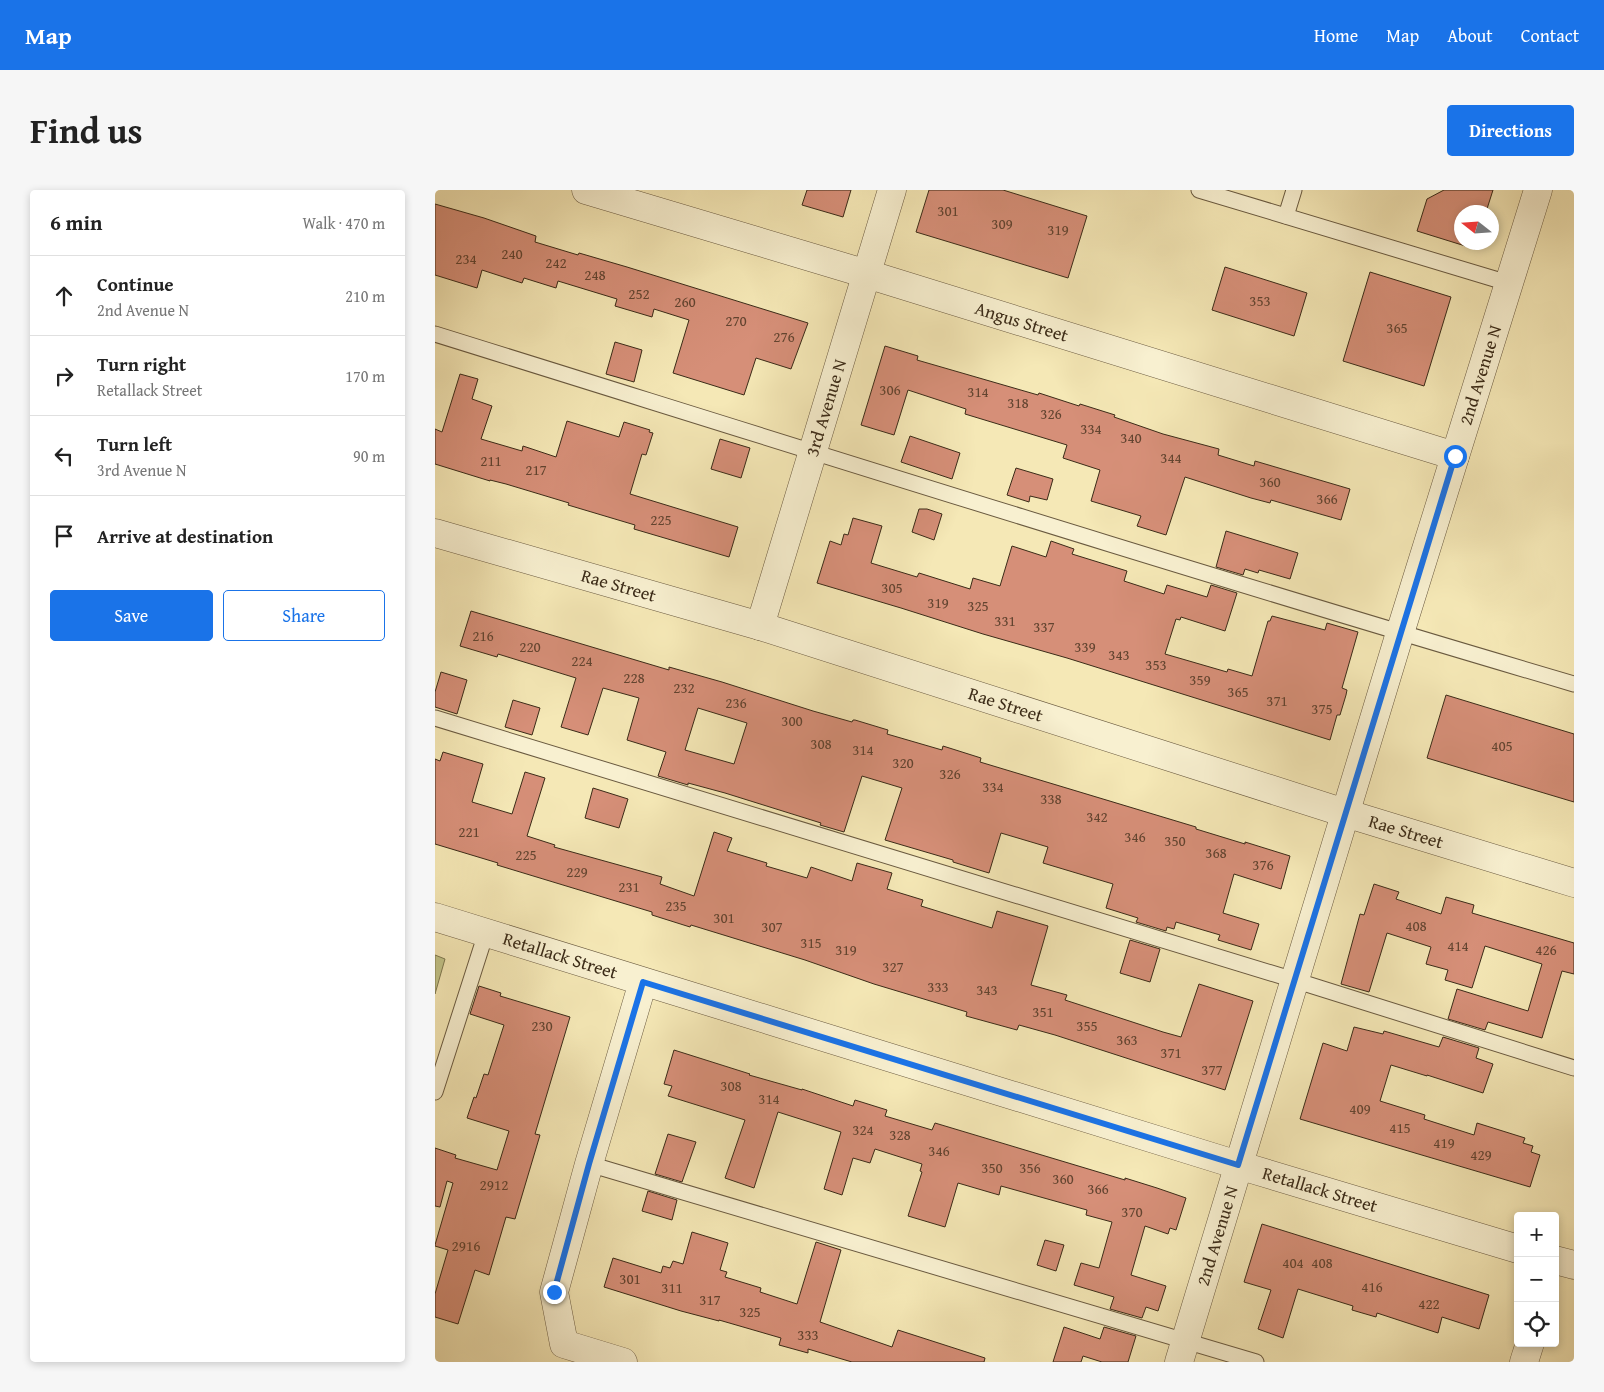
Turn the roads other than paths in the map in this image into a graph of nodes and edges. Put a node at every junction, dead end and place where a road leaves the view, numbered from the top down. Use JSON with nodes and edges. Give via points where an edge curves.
{"nodes":[{"id":1,"x":586,"y":190,"type":"edge"},
{"id":2,"x":892,"y":190,"type":"edge"},
{"id":3,"x":1199,"y":190,"type":"edge"},
{"id":4,"x":1294,"y":190,"type":"edge"},
{"id":5,"x":1538,"y":190,"type":"edge"},
{"id":6,"x":1286,"y":216,"type":"junction"},
{"id":7,"x":867,"y":274,"type":"junction"},
{"id":8,"x":1508,"y":284,"type":"junction"},
{"id":9,"x":435,"y":334,"type":"edge"},
{"id":10,"x":813,"y":452,"type":"junction"},
{"id":11,"x":1455,"y":456,"type":"junction"},
{"id":12,"x":436,"y":536,"type":"edge"},
{"id":13,"x":760,"y":626,"type":"junction"},
{"id":14,"x":1399,"y":633,"type":"junction"},
{"id":15,"x":1574,"y":684,"type":"edge"},
{"id":16,"x":435,"y":718,"type":"edge"},
{"id":17,"x":1345,"y":813,"type":"junction"},
{"id":18,"x":1574,"y":883,"type":"edge"},
{"id":19,"x":435,"y":917,"type":"edge"},
{"id":20,"x":486,"y":933,"type":"junction"},
{"id":21,"x":1294,"y":980,"type":"junction"},
{"id":22,"x":643,"y":982,"type":"junction"},
{"id":23,"x":1574,"y":1068,"type":"edge"},
{"id":24,"x":435,"y":1092,"type":"edge"},
{"id":25,"x":589,"y":1164,"type":"junction"},
{"id":26,"x":1238,"y":1165,"type":"junction"},
{"id":27,"x":1514,"y":1248,"type":"edge"},
{"id":28,"x":1559,"y":1261,"type":"edge"},
{"id":29,"x":1574,"y":1265,"type":"edge"},
{"id":30,"x":1529,"y":1347,"type":"edge"},
{"id":31,"x":1182,"y":1351,"type":"edge"},
{"id":32,"x":623,"y":1362,"type":"edge"},
{"id":33,"x":1256,"y":1362,"type":"edge"},
{"id":34,"x":1524,"y":1362,"type":"edge"}],
"edges":[{"from":1,"to":7,"type":"street","name":"Angus Street"},
{"from":2,"to":7,"type":"street","name":"3rd Avenue N"},
{"from":3,"to":6,"type":"lane"},
{"from":4,"to":6,"type":"lane"},
{"from":5,"to":8,"type":"street","name":"2nd Avenue N"},
{"from":6,"to":8,"type":"lane"},
{"from":7,"to":10,"type":"street","name":"3rd Avenue N"},
{"from":7,"to":11,"type":"street","name":"Angus Street"},
{"from":8,"to":11,"type":"street","name":"2nd Avenue N"},
{"from":9,"to":10,"type":"lane"},
{"from":10,"to":13,"type":"street","name":"3rd Avenue N"},
{"from":10,"to":14,"type":"lane"},
{"from":11,"to":14,"type":"street","name":"2nd Avenue N"},
{"from":12,"to":13,"type":"street","name":"Rae Street"},
{"from":13,"to":17,"type":"street","name":"Rae Street"},
{"from":14,"to":15,"type":"lane"},
{"from":14,"to":17,"type":"street","name":"2nd Avenue N"},
{"from":16,"to":21,"type":"lane"},
{"from":17,"to":18,"type":"street","name":"Rae Street"},
{"from":17,"to":21,"type":"street","name":"2nd Avenue N"},
{"from":19,"to":20,"type":"street","name":"Retallack Street"},
{"from":20,"to":22,"type":"street","name":"Retallack Street"},
{"from":20,"to":24,"type":"lane"},
{"from":21,"to":23,"type":"lane"},
{"from":21,"to":26,"type":"street","name":"2nd Avenue N"},
{"from":22,"to":25,"type":"street"},
{"from":22,"to":26,"type":"street","name":"Retallack Street"},
{"from":25,"to":31,"type":"lane"},
{"from":25,"to":32,"type":"street","via":[[554,1292],[564,1344]]},
{"from":26,"to":27,"type":"street","name":"Retallack Street"},
{"from":26,"to":31,"type":"street","name":"2nd Avenue N"},
{"from":28,"to":29,"type":"street"},
{"from":30,"to":34,"type":"street"},
{"from":31,"to":33,"type":"lane"}]}
